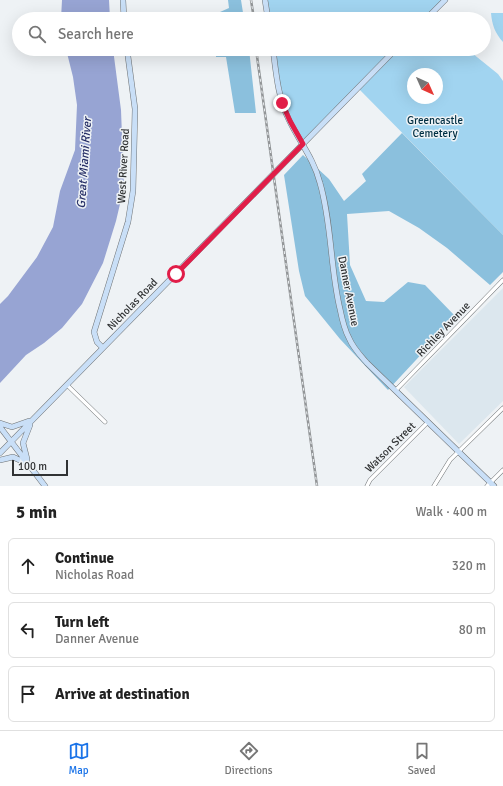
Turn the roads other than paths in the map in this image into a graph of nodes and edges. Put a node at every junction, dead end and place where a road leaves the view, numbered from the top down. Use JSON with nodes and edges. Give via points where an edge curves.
{"nodes":[{"id":1,"x":123,"y":0,"type":"edge"},
{"id":2,"x":265,"y":0,"type":"edge"},
{"id":3,"x":443,"y":0,"type":"edge"},
{"id":4,"x":124,"y":12,"type":"edge"},
{"id":5,"x":267,"y":12,"type":"edge"},
{"id":6,"x":432,"y":12,"type":"edge"},
{"id":7,"x":128,"y":56,"type":"edge"},
{"id":8,"x":274,"y":56,"type":"edge"},
{"id":9,"x":389,"y":56,"type":"edge"},
{"id":10,"x":303,"y":144,"type":"junction"},
{"id":11,"x":503,"y":280,"type":"edge"},
{"id":12,"x":104,"y":348,"type":"junction"},
{"id":13,"x":67,"y":386,"type":"junction"},
{"id":14,"x":396,"y":390,"type":"junction"},
{"id":15,"x":503,"y":408,"type":"edge"},
{"id":16,"x":34,"y":419,"type":"junction"},
{"id":17,"x":104,"y":422,"type":"dead end"},
{"id":18,"x":428,"y":422,"type":"junction"},
{"id":19,"x":0,"y":423,"type":"edge"},
{"id":20,"x":3,"y":427,"type":"edge"},
{"id":21,"x":11,"y":442,"type":"junction"},
{"id":22,"x":459,"y":451,"type":"junction"},
{"id":23,"x":0,"y":453,"type":"edge"},
{"id":24,"x":0,"y":460,"type":"edge"},
{"id":25,"x":30,"y":466,"type":"junction"},
{"id":26,"x":503,"y":470,"type":"edge"},
{"id":27,"x":491,"y":485,"type":"edge"},
{"id":28,"x":45,"y":486,"type":"edge"},
{"id":29,"x":367,"y":486,"type":"edge"},
{"id":30,"x":434,"y":486,"type":"edge"}],
"edges":[{"from":1,"to":4,"type":"street"},
{"from":2,"to":5,"type":"street"},
{"from":3,"to":6,"type":"street"},
{"from":7,"to":12,"type":"street","name":"West River Road","via":[[134,109],[133,191],[128,222],[94,332],[97,342]]},
{"from":8,"to":10,"type":"street","name":"Danner Avenue","via":[[282,103]]},
{"from":9,"to":10,"type":"street","name":"Nicholas Road"},
{"from":10,"to":12,"type":"street","name":"Nicholas Road"},
{"from":10,"to":14,"type":"street","name":"Danner Avenue","via":[[316,171],[323,195],[335,284],[347,334],[362,358]]},
{"from":11,"to":14,"type":"street","name":"Richley Avenue"},
{"from":12,"to":13,"type":"street","name":"Nicholas Road"},
{"from":13,"to":16,"type":"street","name":"Nicholas Road"},
{"from":13,"to":17,"type":"street"},
{"from":14,"to":18,"type":"street","name":"Danner Avenue"},
{"from":15,"to":22,"type":"street"},
{"from":16,"to":20,"type":"street","via":[[16,426]]},
{"from":16,"to":21,"type":"street","name":"Nicholas Road"},
{"from":16,"to":25,"type":"street","via":[[23,443]]},
{"from":18,"to":22,"type":"street","name":"Danner Avenue"},
{"from":18,"to":29,"type":"street","name":"Watson Street"},
{"from":19,"to":20,"type":"street"},
{"from":20,"to":21,"type":"street"},
{"from":21,"to":23,"type":"street","name":"Nicholas Road"},
{"from":21,"to":25,"type":"street"},
{"from":22,"to":27,"type":"street","name":"Danner Avenue"},
{"from":22,"to":30,"type":"street","via":[[447,463]]},
{"from":24,"to":25,"type":"street","via":[[13,457]]},
{"from":25,"to":28,"type":"street"},
{"from":26,"to":27,"type":"street"}]}
